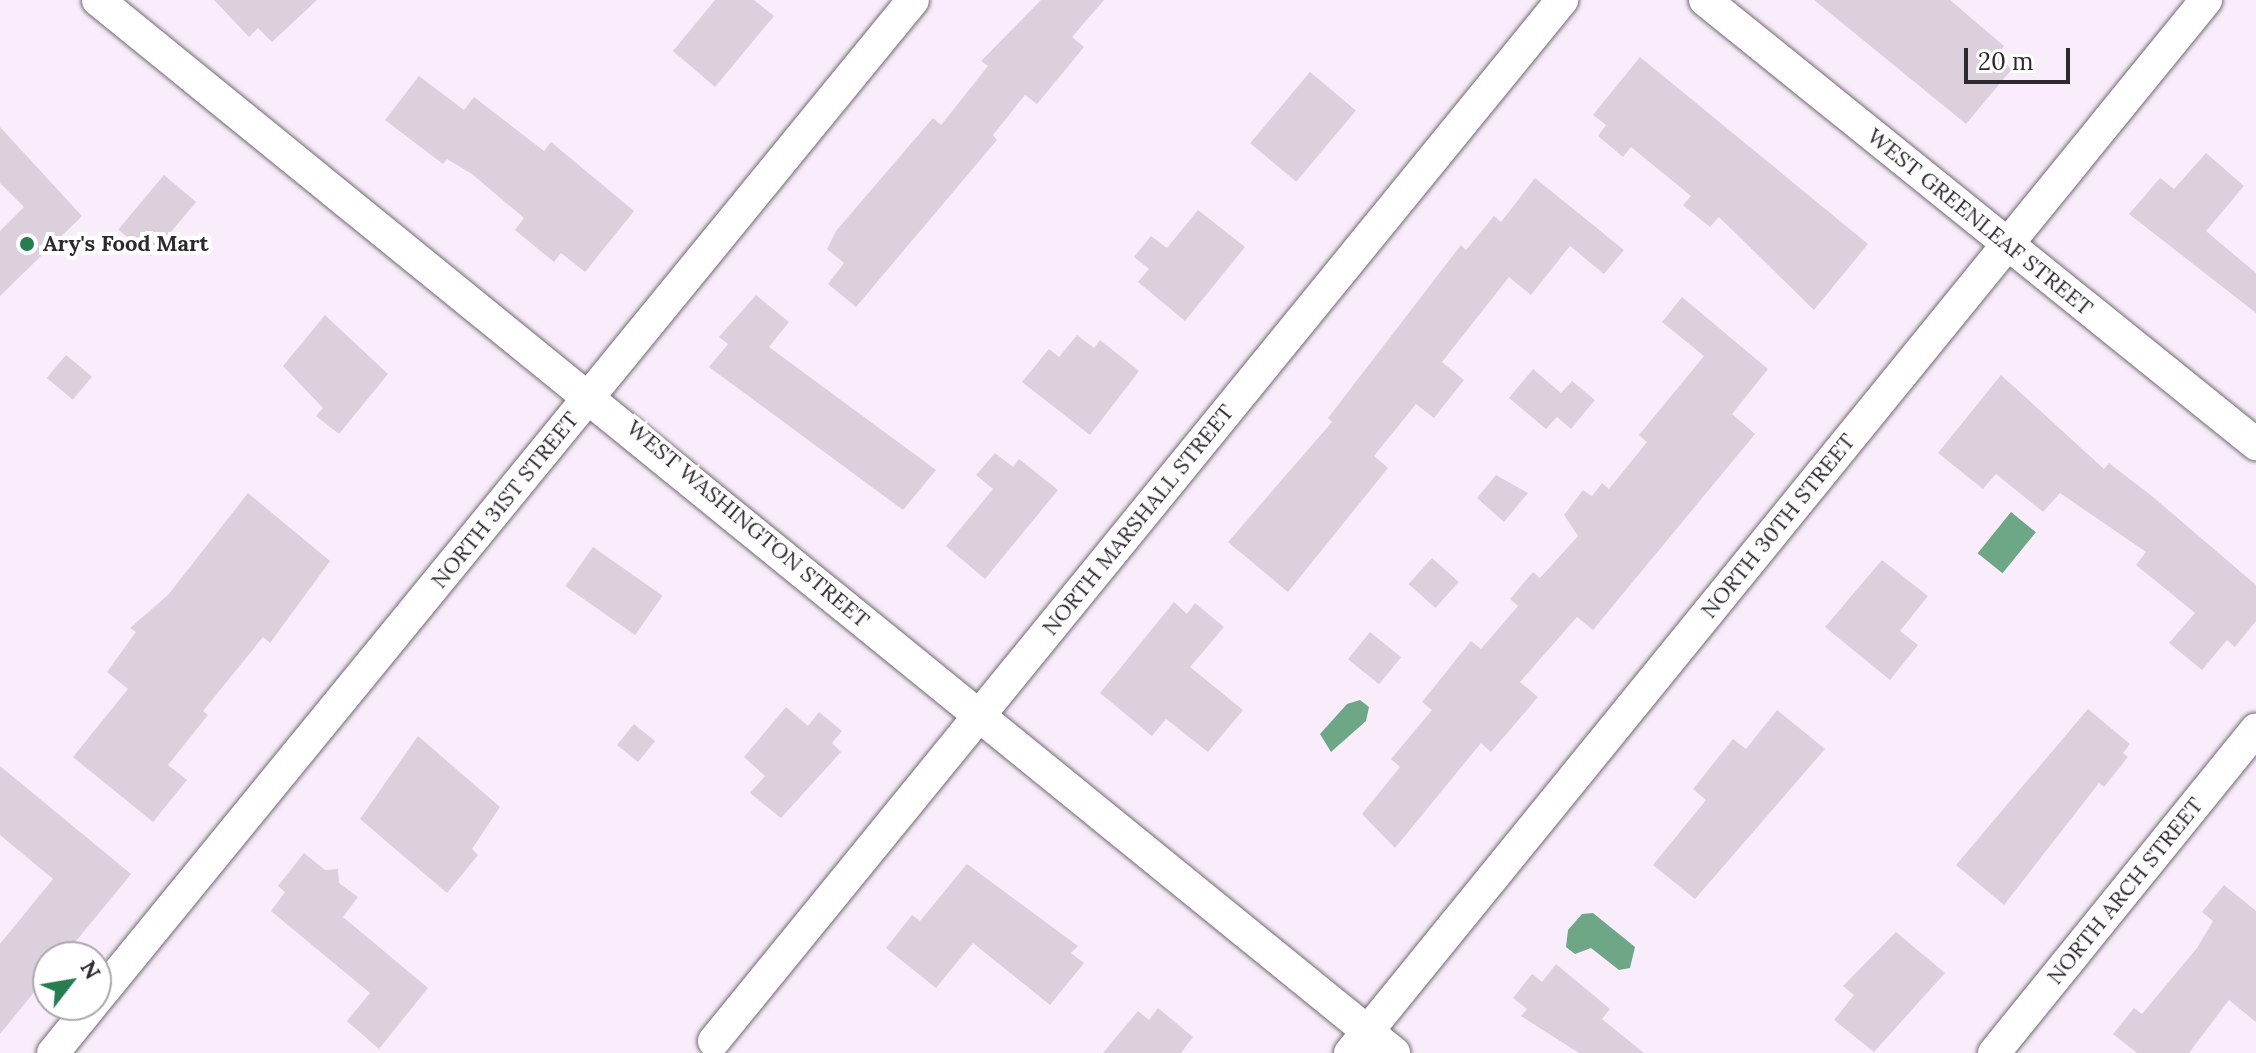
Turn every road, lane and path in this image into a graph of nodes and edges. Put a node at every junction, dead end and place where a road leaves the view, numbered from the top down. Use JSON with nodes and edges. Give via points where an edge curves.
{"nodes":[{"id":1,"x":98,"y":0,"type":"edge"},
{"id":2,"x":1562,"y":0,"type":"edge"},
{"id":3,"x":1705,"y":0,"type":"edge"},
{"id":4,"x":2206,"y":0,"type":"edge"},
{"id":5,"x":907,"y":2,"type":"edge"},
{"id":6,"x":2008,"y":244,"type":"junction"},
{"id":7,"x":591,"y":395,"type":"junction"},
{"id":8,"x":2256,"y":444,"type":"edge"},
{"id":9,"x":979,"y":715,"type":"junction"},
{"id":10,"x":2256,"y":730,"type":"edge"},
{"id":11,"x":112,"y":980,"type":"edge"},
{"id":12,"x":79,"y":1021,"type":"edge"},
{"id":13,"x":714,"y":1041,"type":"dead end"},
{"id":14,"x":1359,"y":1042,"type":"edge"},
{"id":15,"x":53,"y":1053,"type":"edge"},
{"id":16,"x":1394,"y":1053,"type":"edge"},
{"id":17,"x":1994,"y":1053,"type":"edge"}],
"edges":[{"from":1,"to":7,"type":"street","name":"WEST WASHINGTON STREET"},
{"from":2,"to":9,"type":"street","name":"NORTH MARSHALL STREET"},
{"from":3,"to":6,"type":"street","name":"WEST GREENLEAF STREET"},
{"from":4,"to":6,"type":"street","name":"NORTH 30TH STREET"},
{"from":5,"to":7,"type":"street","name":"NORTH 31ST STREET"},
{"from":6,"to":8,"type":"street","name":"WEST GREENLEAF STREET"},
{"from":6,"to":14,"type":"street","name":"NORTH 30TH STREET"},
{"from":7,"to":9,"type":"street","name":"WEST WASHINGTON STREET"},
{"from":7,"to":11,"type":"street","name":"NORTH 31ST STREET"},
{"from":9,"to":13,"type":"street","name":"NORTH MARSHALL STREET"},
{"from":9,"to":14,"type":"street","name":"WEST WASHINGTON STREET"},
{"from":10,"to":17,"type":"street","name":"NORTH ARCH STREET"},
{"from":12,"to":15,"type":"street"},
{"from":14,"to":16,"type":"street","name":"WEST WASHINGTON STREET"}]}
